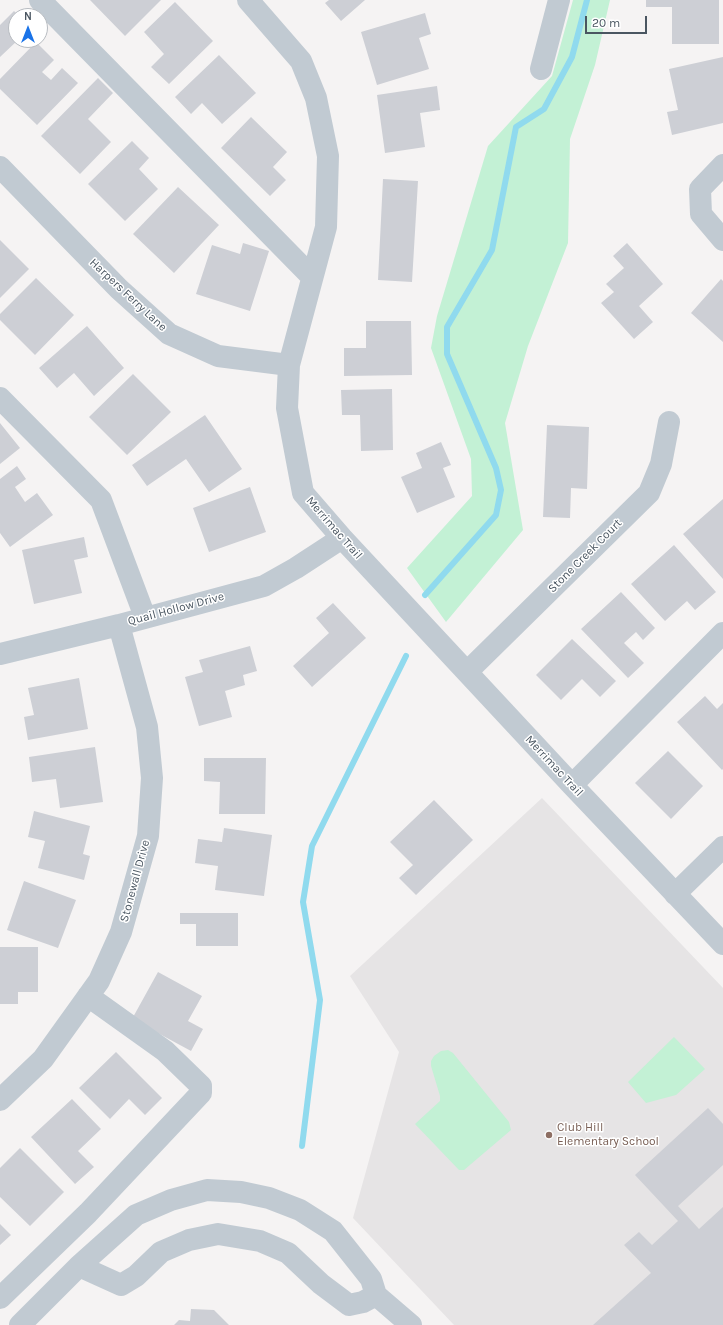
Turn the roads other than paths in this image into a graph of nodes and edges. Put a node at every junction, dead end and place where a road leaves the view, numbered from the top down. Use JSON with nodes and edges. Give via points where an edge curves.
{"nodes":[{"id":1,"x":40,"y":0,"type":"edge"},
{"id":2,"x":248,"y":0,"type":"edge"},
{"id":3,"x":559,"y":0,"type":"edge"},
{"id":4,"x":541,"y":69,"type":"dead end"},
{"id":5,"x":723,"y":165,"type":"edge"},
{"id":6,"x":0,"y":167,"type":"edge"},
{"id":7,"x":723,"y":240,"type":"edge"},
{"id":8,"x":312,"y":277,"type":"junction"},
{"id":9,"x":289,"y":365,"type":"junction"},
{"id":10,"x":0,"y":398,"type":"edge"},
{"id":11,"x":669,"y":422,"type":"dead end"},
{"id":12,"x":342,"y":538,"type":"junction"},
{"id":13,"x":145,"y":617,"type":"junction"},
{"id":14,"x":119,"y":624,"type":"junction"},
{"id":15,"x":723,"y":633,"type":"edge"},
{"id":16,"x":0,"y":654,"type":"edge"},
{"id":17,"x":468,"y":672,"type":"junction"},
{"id":18,"x":572,"y":785,"type":"junction"},
{"id":19,"x":723,"y":848,"type":"edge"},
{"id":20,"x":675,"y":894,"type":"junction"},
{"id":21,"x":723,"y":944,"type":"edge"},
{"id":22,"x":88,"y":996,"type":"junction"},
{"id":23,"x":0,"y":1100,"type":"edge"},
{"id":24,"x":79,"y":1266,"type":"junction"},
{"id":25,"x":376,"y":1296,"type":"junction"},
{"id":26,"x":0,"y":1298,"type":"edge"},
{"id":27,"x":20,"y":1325,"type":"edge"},
{"id":28,"x":411,"y":1325,"type":"edge"}],
"edges":[{"from":1,"to":8,"type":"street"},
{"from":2,"to":8,"type":"street","name":"Merrimac Trail","via":[[301,61],[316,98],[328,156],[326,227]]},
{"from":3,"to":4,"type":"street"},
{"from":5,"to":7,"type":"street","via":[[700,189],[701,214]]},
{"from":6,"to":9,"type":"street","name":"Harpers Ferry Lane","via":[[119,289],[169,334],[218,356]]},
{"from":8,"to":9,"type":"street","name":"Merrimac Trail"},
{"from":9,"to":12,"type":"street","name":"Merrimac Trail","via":[[287,408],[303,493]]},
{"from":10,"to":13,"type":"street","via":[[101,500]]},
{"from":11,"to":17,"type":"street","name":"Stone Creek Court","via":[[661,464],[649,493]]},
{"from":12,"to":13,"type":"street","name":"Quail Hollow Drive","via":[[264,586]]},
{"from":12,"to":17,"type":"street","name":"Merrimac Trail"},
{"from":13,"to":14,"type":"street","name":"Quail Hollow Drive"},
{"from":14,"to":16,"type":"street","name":"Quail Hollow Drive"},
{"from":14,"to":22,"type":"street","name":"Stonewall Drive","via":[[147,727],[152,778],[148,836],[121,932],[99,981]]},
{"from":15,"to":18,"type":"street"},
{"from":17,"to":18,"type":"street","name":"Merrimac Trail"},
{"from":18,"to":20,"type":"street","name":"Merrimac Trail"},
{"from":19,"to":20,"type":"street"},
{"from":20,"to":21,"type":"street","name":"Merrimac Trail"},
{"from":22,"to":23,"type":"street","name":"Stonewall Drive","via":[[43,1059]]},
{"from":22,"to":26,"type":"street","via":[[165,1050],[201,1086],[201,1093],[88,1214]]},
{"from":24,"to":25,"type":"street","via":[[121,1284],[136,1276],[161,1252],[189,1240],[218,1234],[260,1241],[288,1253],[321,1284],[349,1305]]},
{"from":24,"to":25,"type":"street","via":[[136,1215],[170,1200],[207,1190],[241,1192],[269,1198],[300,1210],[332,1231],[372,1279]]},
{"from":24,"to":27,"type":"street"},
{"from":25,"to":28,"type":"street"}]}
